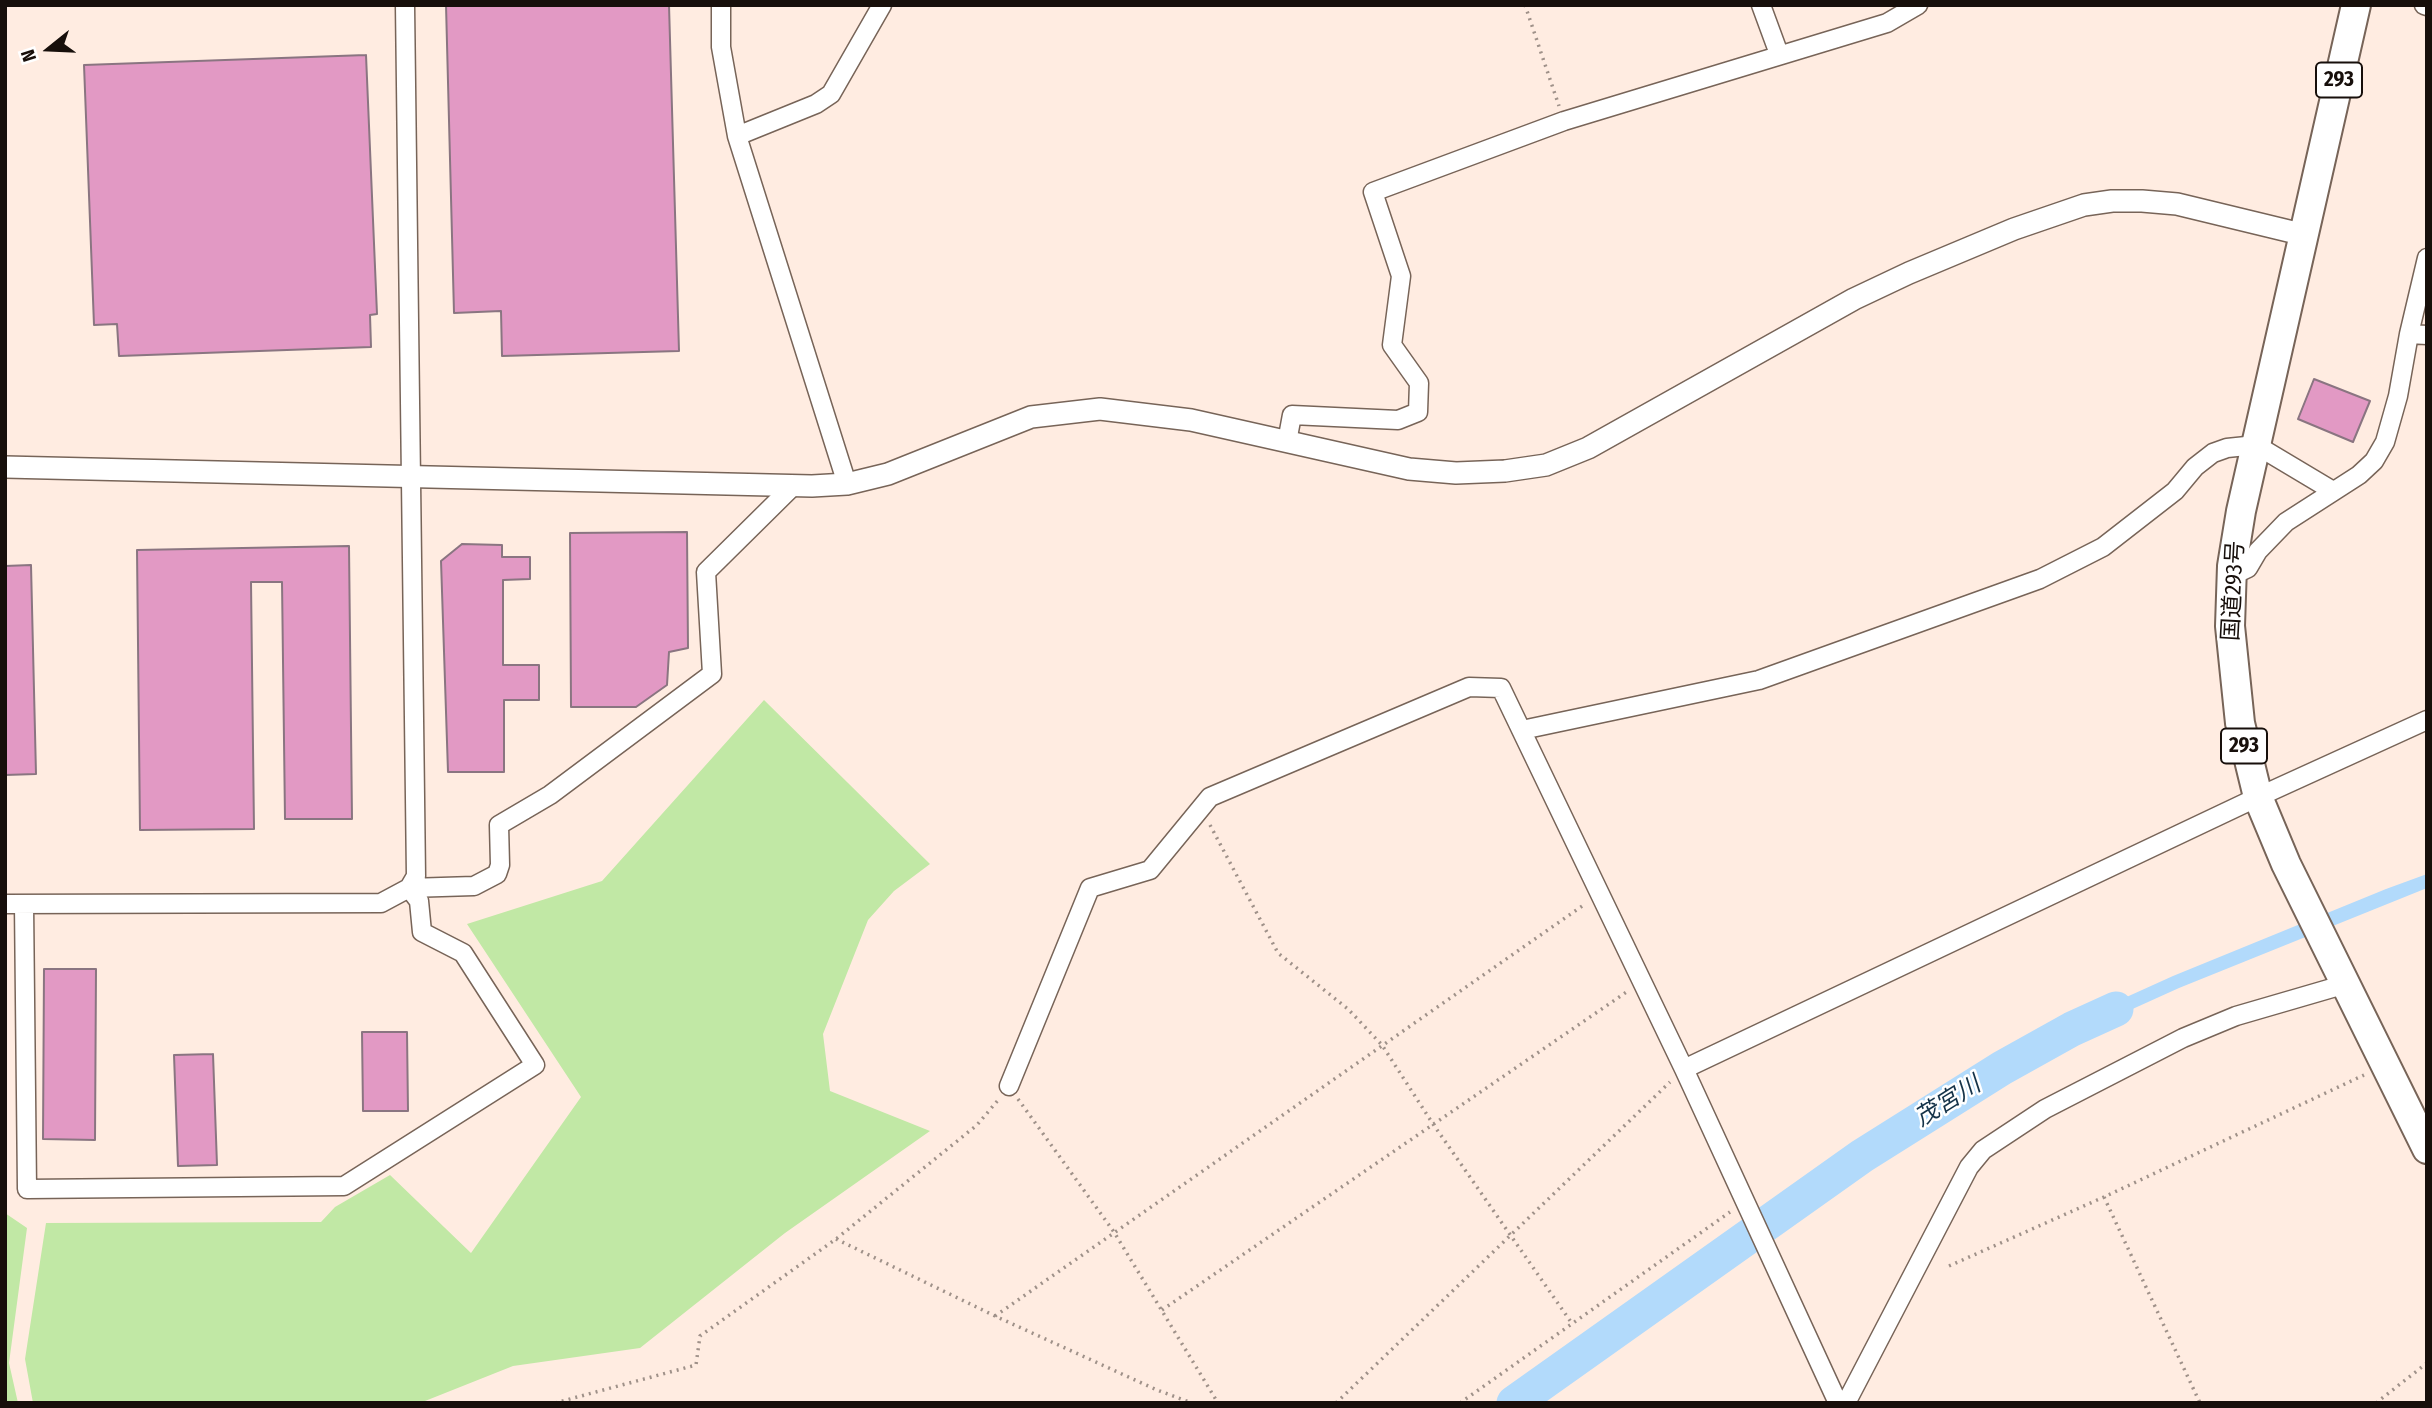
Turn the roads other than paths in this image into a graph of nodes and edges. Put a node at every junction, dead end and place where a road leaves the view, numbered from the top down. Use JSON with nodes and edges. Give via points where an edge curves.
{"nodes":[{"id":1,"x":405,"y":5,"type":"edge"},
{"id":2,"x":721,"y":5,"type":"edge"},
{"id":3,"x":882,"y":5,"type":"edge"},
{"id":4,"x":1761,"y":5,"type":"edge"},
{"id":5,"x":1919,"y":5,"type":"edge"},
{"id":6,"x":2356,"y":5,"type":"edge"},
{"id":7,"x":1779,"y":54,"type":"junction"},
{"id":8,"x":737,"y":135,"type":"junction"},
{"id":9,"x":2305,"y":235,"type":"junction"},
{"id":10,"x":2427,"y":258,"type":"edge"},
{"id":11,"x":2418,"y":335,"type":"edge"},
{"id":12,"x":1287,"y":442,"type":"junction"},
{"id":13,"x":2256,"y":445,"type":"junction"},
{"id":14,"x":5,"y":467,"type":"edge"},
{"id":15,"x":411,"y":477,"type":"junction"},
{"id":16,"x":847,"y":484,"type":"junction"},
{"id":17,"x":793,"y":486,"type":"junction"},
{"id":18,"x":2333,"y":491,"type":"junction"},
{"id":19,"x":2233,"y":562,"type":"junction"},
{"id":20,"x":2427,"y":720,"type":"edge"},
{"id":21,"x":1522,"y":730,"type":"junction"},
{"id":22,"x":2258,"y":797,"type":"junction"},
{"id":23,"x":409,"y":888,"type":"junction"},
{"id":24,"x":5,"y":904,"type":"edge"},
{"id":25,"x":24,"y":904,"type":"junction"},
{"id":26,"x":2342,"y":975,"type":"junction"},
{"id":27,"x":1684,"y":1069,"type":"junction"},
{"id":28,"x":1009,"y":1086,"type":"road end"},
{"id":29,"x":2427,"y":1149,"type":"edge"},
{"id":30,"x":1838,"y":1403,"type":"edge"},
{"id":31,"x":1846,"y":1403,"type":"edge"}],
"edges":[{"from":1,"to":15,"type":"street"},
{"from":2,"to":8,"type":"street","via":[[721,47]]},
{"from":3,"to":8,"type":"street","via":[[831,94]]},
{"from":4,"to":7,"type":"street"},
{"from":5,"to":7,"type":"street","via":[[1887,23]]},
{"from":6,"to":9,"type":"highway","name":"国道293号","number":"293"},
{"from":7,"to":12,"type":"street","via":[[1564,121],[1373,192],[1401,276],[1392,345],[1419,383],[1419,412],[1398,420],[1292,415]]},
{"from":8,"to":16,"type":"street"},
{"from":9,"to":12,"type":"street","via":[[2178,204],[2112,201],[2084,205],[1909,273],[1795,331],[1588,448],[1546,465],[1456,473],[1420,470]]},
{"from":9,"to":13,"type":"highway","name":"国道293号","number":"293"},
{"from":10,"to":11,"type":"street"},
{"from":11,"to":18,"type":"street","via":[[2385,442],[2366,468]]},
{"from":12,"to":16,"type":"street","via":[[1139,412],[1065,411],[1031,417],[915,465]]},
{"from":13,"to":18,"type":"street"},
{"from":13,"to":19,"type":"highway","name":"国道293号","number":"293"},
{"from":13,"to":21,"type":"street","via":[[2213,453],[2175,491],[2103,547],[2040,579],[1759,680]]},
{"from":14,"to":15,"type":"street"},
{"from":15,"to":17,"type":"street"},
{"from":15,"to":23,"type":"street","via":[[416,876]]},
{"from":16,"to":17,"type":"street"},
{"from":17,"to":23,"type":"street","via":[[706,572],[712,674],[550,795],[499,825],[497,874],[474,886]]},
{"from":18,"to":19,"type":"street","via":[[2286,522],[2248,568]]},
{"from":19,"to":22,"type":"highway","name":"国道293号","number":"293","via":[[2230,626],[2234,682]]},
{"from":20,"to":22,"type":"street"},
{"from":21,"to":27,"type":"street"},
{"from":21,"to":28,"type":"street","via":[[1501,688],[1469,687],[1210,797],[1150,870],[1090,888]]},
{"from":22,"to":26,"type":"highway","name":"国道293号","number":"293"},
{"from":22,"to":27,"type":"street"},
{"from":23,"to":25,"type":"street","via":[[381,903]]},
{"from":23,"to":25,"type":"street","via":[[419,901],[422,932],[463,953],[535,1065],[344,1186],[27,1189]]},
{"from":24,"to":25,"type":"street"},
{"from":26,"to":29,"type":"highway","name":"国道293号","number":"293"},
{"from":26,"to":31,"type":"street","via":[[2183,1038],[2045,1109],[1983,1150],[1969,1167]]},
{"from":27,"to":30,"type":"street"}]}
